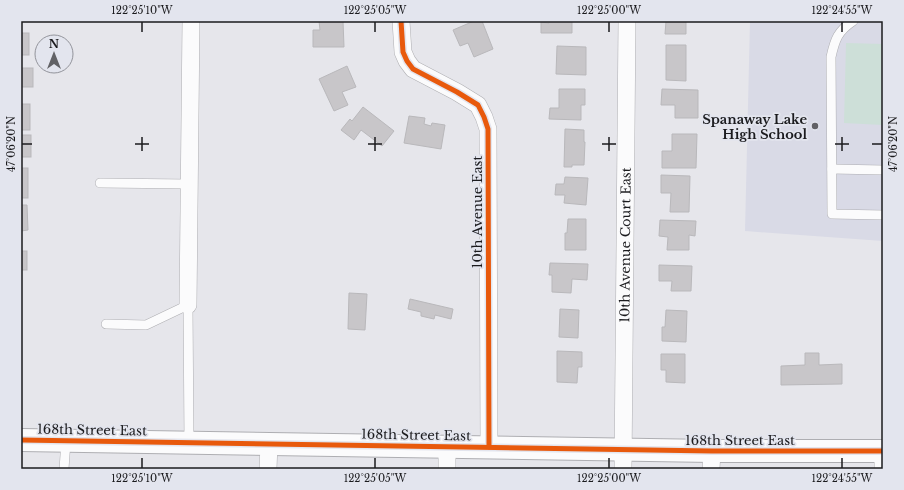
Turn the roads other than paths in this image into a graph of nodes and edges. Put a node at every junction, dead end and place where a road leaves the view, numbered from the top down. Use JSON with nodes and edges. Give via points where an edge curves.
{"nodes":[{"id":1,"x":191,"y":21,"type":"edge"},
{"id":2,"x":401,"y":21,"type":"edge"},
{"id":3,"x":627,"y":21,"type":"edge"},
{"id":4,"x":853,"y":21,"type":"edge"},
{"id":5,"x":832,"y":169,"type":"junction"},
{"id":6,"x":883,"y":170,"type":"edge"},
{"id":7,"x":100,"y":183,"type":"dead end"},
{"id":8,"x":189,"y":184,"type":"junction"},
{"id":9,"x":883,"y":216,"type":"edge"},
{"id":10,"x":188,"y":305,"type":"junction"},
{"id":11,"x":106,"y":324,"type":"dead end"},
{"id":12,"x":21,"y":440,"type":"edge"},
{"id":13,"x":66,"y":441,"type":"junction"},
{"id":14,"x":189,"y":443,"type":"junction"},
{"id":15,"x":268,"y":444,"type":"junction"},
{"id":16,"x":447,"y":447,"type":"junction"},
{"id":17,"x":488,"y":447,"type":"junction"},
{"id":18,"x":883,"y":451,"type":"edge"},
{"id":19,"x":623,"y":459,"type":"edge"},
{"id":20,"x":707,"y":460,"type":"edge"},
{"id":21,"x":64,"y":469,"type":"edge"},
{"id":22,"x":268,"y":469,"type":"edge"},
{"id":23,"x":447,"y":469,"type":"edge"},
{"id":24,"x":883,"y":469,"type":"edge"}],
"edges":[{"from":1,"to":8,"type":"street"},
{"from":2,"to":17,"type":"street","name":"10th Avenue East","via":[[403,52],[413,69],[478,106],[488,129]]},
{"from":3,"to":19,"type":"street","name":"10th Avenue Court East"},
{"from":4,"to":5,"type":"lane","via":[[836,37],[831,57]]},
{"from":5,"to":6,"type":"lane"},
{"from":5,"to":9,"type":"lane","via":[[832,214]]},
{"from":7,"to":8,"type":"lane"},
{"from":8,"to":10,"type":"street"},
{"from":10,"to":11,"type":"lane","via":[[146,326]]},
{"from":10,"to":14,"type":"lane"},
{"from":12,"to":13,"type":"street","name":"168th Street East"},
{"from":13,"to":14,"type":"street","name":"168th Street East"},
{"from":13,"to":21,"type":"lane"},
{"from":14,"to":15,"type":"street","name":"168th Street East"},
{"from":15,"to":16,"type":"street","name":"168th Street East"},
{"from":15,"to":22,"type":"street"},
{"from":16,"to":17,"type":"street","name":"168th Street East"},
{"from":16,"to":23,"type":"street"},
{"from":17,"to":19,"type":"street","name":"168th Street East"},
{"from":18,"to":20,"type":"street","name":"168th Street East"},
{"from":18,"to":24,"type":"street"},
{"from":19,"to":20,"type":"street","name":"168th Street East"}]}
